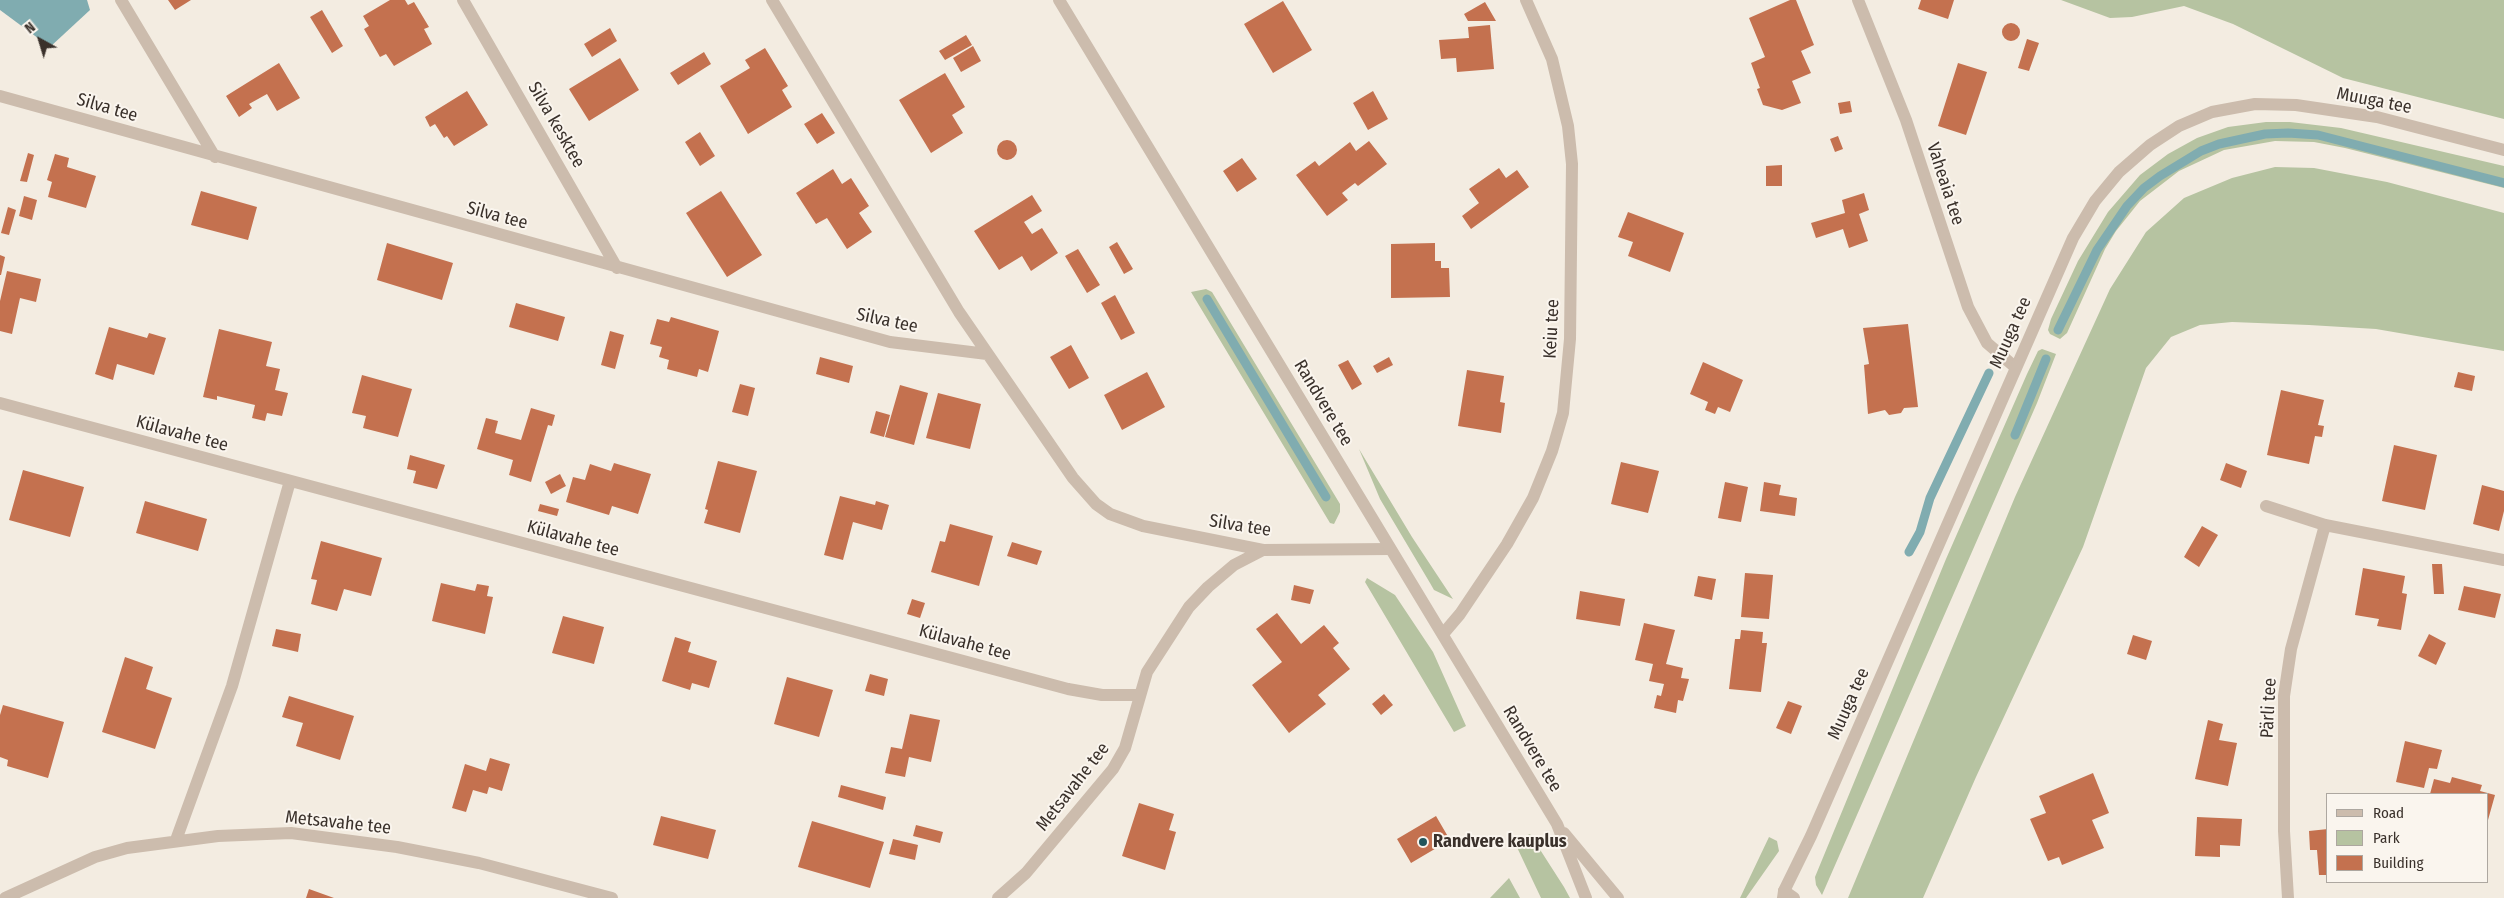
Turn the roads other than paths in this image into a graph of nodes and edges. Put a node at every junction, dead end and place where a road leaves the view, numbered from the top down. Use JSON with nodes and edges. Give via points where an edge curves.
{"nodes":[{"id":1,"x":121,"y":0,"type":"edge"},
{"id":2,"x":463,"y":0,"type":"edge"},
{"id":3,"x":772,"y":0,"type":"edge"},
{"id":4,"x":1059,"y":0,"type":"edge"},
{"id":5,"x":1526,"y":0,"type":"edge"},
{"id":6,"x":1858,"y":0,"type":"edge"},
{"id":7,"x":0,"y":96,"type":"edge"},
{"id":8,"x":2504,"y":150,"type":"edge"},
{"id":9,"x":215,"y":157,"type":"junction"},
{"id":10,"x":617,"y":268,"type":"junction"},
{"id":11,"x":988,"y":354,"type":"junction"},
{"id":12,"x":2015,"y":367,"type":"junction"},
{"id":13,"x":0,"y":403,"type":"edge"},
{"id":14,"x":290,"y":481,"type":"junction"},
{"id":15,"x":2266,"y":506,"type":"dead end"},
{"id":16,"x":2325,"y":525,"type":"junction"},
{"id":17,"x":1390,"y":549,"type":"junction"},
{"id":18,"x":1263,"y":550,"type":"junction"},
{"id":19,"x":2504,"y":560,"type":"edge"},
{"id":20,"x":1442,"y":634,"type":"junction"},
{"id":21,"x":1140,"y":695,"type":"junction"},
{"id":22,"x":1556,"y":824,"type":"junction"},
{"id":23,"x":176,"y":840,"type":"junction"},
{"id":24,"x":1783,"y":896,"type":"edge"},
{"id":25,"x":5,"y":898,"type":"edge"},
{"id":26,"x":612,"y":898,"type":"edge"},
{"id":27,"x":998,"y":898,"type":"edge"},
{"id":28,"x":1586,"y":898,"type":"edge"},
{"id":29,"x":1618,"y":898,"type":"edge"},
{"id":30,"x":2288,"y":898,"type":"edge"}],
"edges":[{"from":1,"to":9,"type":"street"},
{"from":2,"to":10,"type":"street","name":"Silva kesktee"},
{"from":3,"to":11,"type":"street","name":"Silva tee","via":[[959,312]]},
{"from":4,"to":17,"type":"street","name":"Randvere tee"},
{"from":5,"to":20,"type":"street","name":"Keiu tee","via":[[1552,59],[1568,126],[1572,164],[1570,339],[1563,413],[1533,498],[1507,544],[1460,614]]},
{"from":6,"to":12,"type":"street","name":"Vaheaia tee","via":[[1906,120],[1968,307],[1987,343]]},
{"from":7,"to":9,"type":"street","name":"Silva tee"},
{"from":8,"to":12,"type":"street","name":"Muuga tee","via":[[2377,117],[2296,105],[2255,104],[2212,112],[2179,126],[2150,144],[2119,172],[2096,201],[2073,238]]},
{"from":9,"to":10,"type":"street","name":"Silva tee"},
{"from":10,"to":11,"type":"street","name":"Silva tee","via":[[890,342]]},
{"from":11,"to":18,"type":"street","name":"Silva tee","via":[[1073,478],[1096,504],[1110,514],[1143,526]]},
{"from":12,"to":24,"type":"street","name":"Muuga tee"},
{"from":13,"to":14,"type":"street","name":"Külavahe tee"},
{"from":14,"to":21,"type":"street","name":"Külavahe tee","via":[[1068,689],[1102,695]]},
{"from":14,"to":23,"type":"street","via":[[232,686]]},
{"from":15,"to":16,"type":"street"},
{"from":16,"to":19,"type":"street"},
{"from":16,"to":30,"type":"street","name":"Pärli tee","via":[[2291,649],[2284,696],[2284,831]]},
{"from":17,"to":18,"type":"street","name":"Silva tee"},
{"from":17,"to":20,"type":"street","name":"Randvere tee"},
{"from":18,"to":21,"type":"street","name":"Metsavahe tee","via":[[1234,566],[1189,607],[1147,672]]},
{"from":20,"to":22,"type":"street","name":"Randvere tee"},
{"from":21,"to":27,"type":"street","name":"Metsavahe tee","via":[[1125,748],[1113,769],[1026,873]]},
{"from":22,"to":28,"type":"street","name":"Randvere tee"},
{"from":22,"to":29,"type":"street","name":"Randvere tee"},
{"from":23,"to":25,"type":"street","name":"Metsavahe tee","via":[[95,857]]},
{"from":23,"to":26,"type":"street","name":"Metsavahe tee","via":[[290,833],[331,837],[479,864]]}]}
